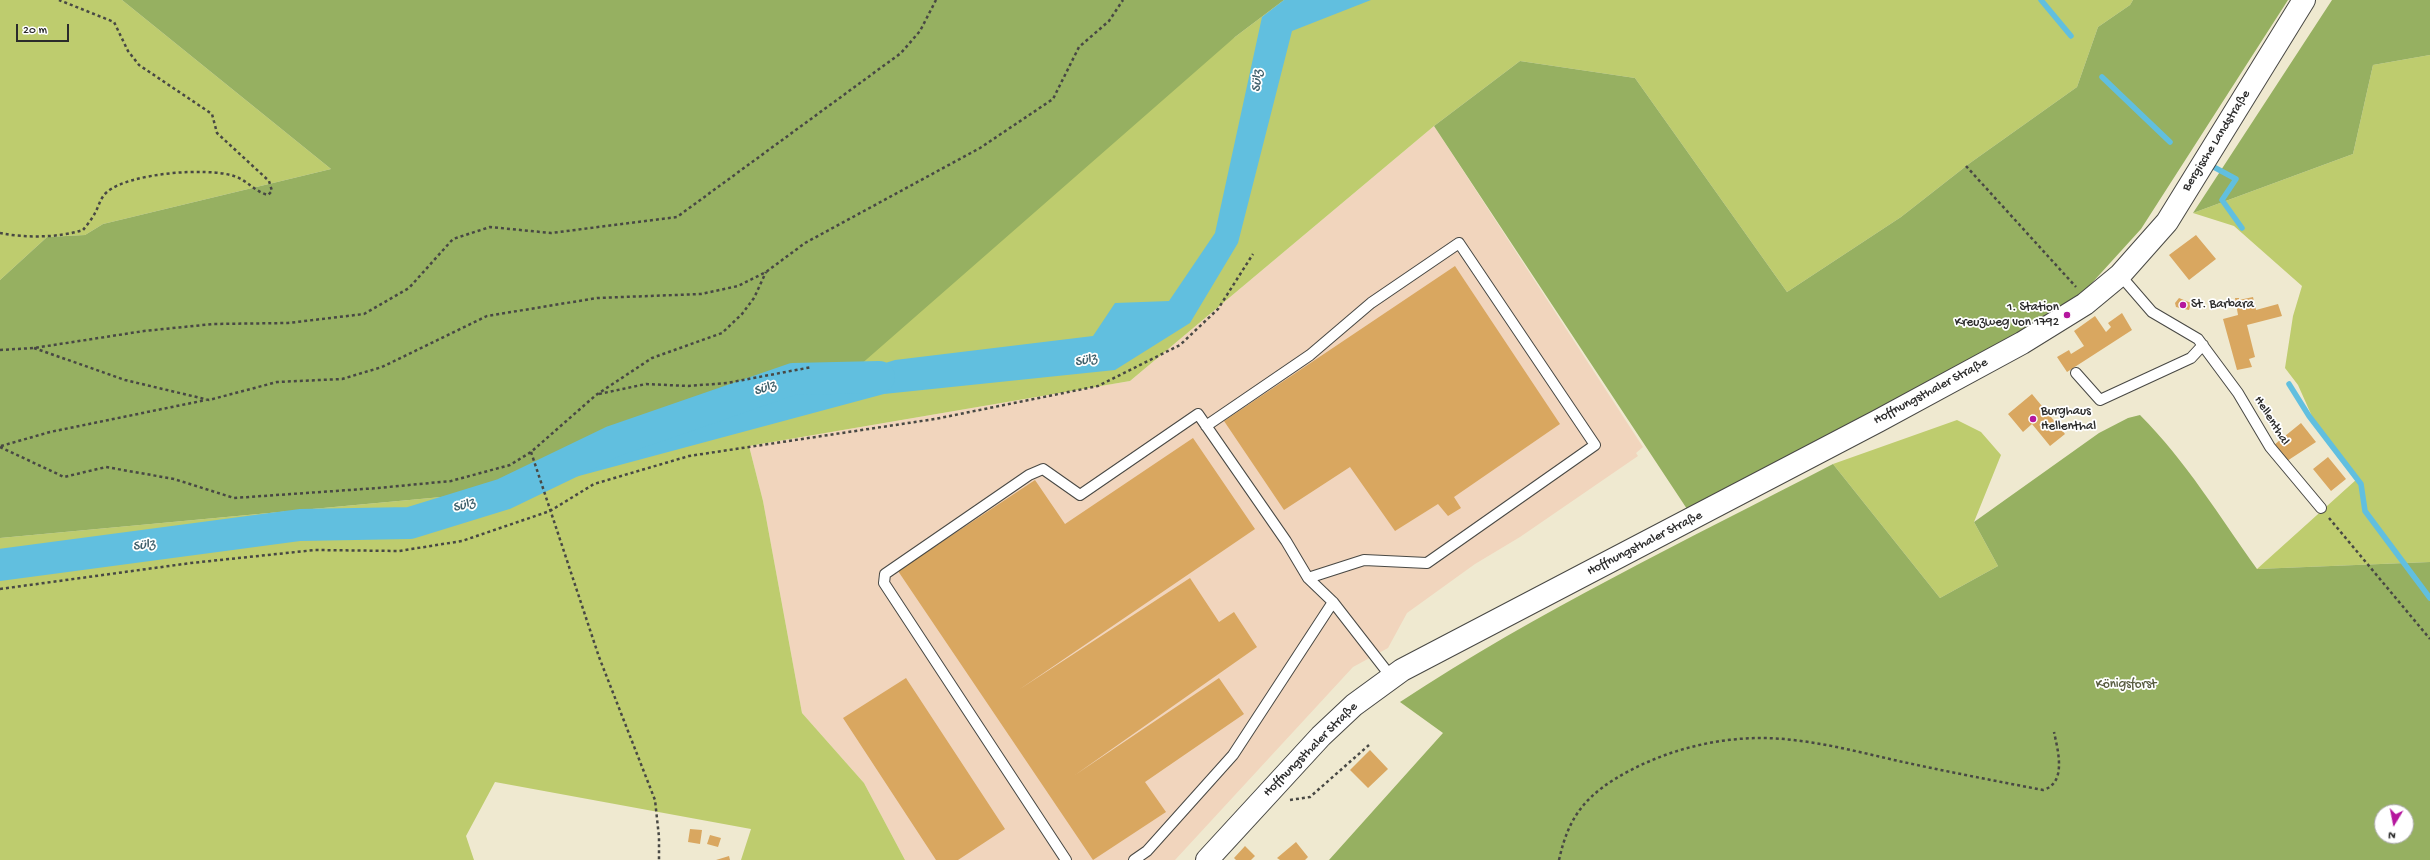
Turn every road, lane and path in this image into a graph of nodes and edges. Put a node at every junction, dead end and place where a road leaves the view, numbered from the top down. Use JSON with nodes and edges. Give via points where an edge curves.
{"nodes":[{"id":1,"x":59,"y":0,"type":"edge"},
{"id":2,"x":936,"y":0,"type":"edge"},
{"id":3,"x":1123,"y":0,"type":"edge"},
{"id":4,"x":2304,"y":0,"type":"edge"},
{"id":5,"x":1966,"y":166,"type":"dead end"},
{"id":6,"x":0,"y":234,"type":"edge"},
{"id":7,"x":1253,"y":254,"type":"dead end"},
{"id":8,"x":766,"y":272,"type":"junction"},
{"id":9,"x":2120,"y":275,"type":"junction"},
{"id":10,"x":2089,"y":300,"type":"junction"},
{"id":11,"x":2203,"y":345,"type":"junction"},
{"id":12,"x":34,"y":348,"type":"junction"},
{"id":13,"x":0,"y":350,"type":"edge"},
{"id":14,"x":812,"y":367,"type":"dead end"},
{"id":15,"x":2076,"y":373,"type":"dead end"},
{"id":16,"x":596,"y":395,"type":"junction"},
{"id":17,"x":208,"y":400,"type":"junction"},
{"id":18,"x":1206,"y":426,"type":"junction"},
{"id":19,"x":0,"y":447,"type":"edge"},
{"id":20,"x":531,"y":452,"type":"junction"},
{"id":21,"x":2321,"y":508,"type":"joint"},
{"id":22,"x":550,"y":511,"type":"junction"},
{"id":23,"x":1308,"y":578,"type":"junction"},
{"id":24,"x":0,"y":589,"type":"edge"},
{"id":25,"x":1333,"y":602,"type":"junction"},
{"id":26,"x":2430,"y":639,"type":"edge"},
{"id":27,"x":1392,"y":678,"type":"junction"},
{"id":28,"x":2054,"y":732,"type":"dead end"},
{"id":29,"x":1369,"y":745,"type":"dead end"},
{"id":30,"x":1260,"y":800,"type":"junction"},
{"id":31,"x":659,"y":860,"type":"edge"},
{"id":32,"x":1066,"y":860,"type":"edge"},
{"id":33,"x":1134,"y":860,"type":"edge"},
{"id":34,"x":1207,"y":860,"type":"edge"},
{"id":35,"x":1559,"y":860,"type":"edge"}],
"edges":[{"from":1,"to":6,"type":"path","via":[[114,22],[128,51],[139,65],[212,114],[217,133],[270,181],[272,191],[268,195],[262,194],[241,179],[225,174],[192,170],[170,173],[139,180],[107,192],[83,230],[45,236]]},
{"from":2,"to":12,"type":"path","via":[[920,31],[901,52],[677,217],[551,233],[490,227],[453,239],[409,288],[364,314],[288,323],[198,325]]},
{"from":3,"to":8,"type":"path","via":[[1109,21],[1079,47],[1053,99],[980,148],[805,243]]},
{"from":4,"to":9,"type":"main road","name":"Bergische Landstraße","via":[[2167,222]]},
{"from":5,"to":10,"type":"path"},
{"from":7,"to":22,"type":"path","via":[[1218,309],[1180,345],[1098,386],[935,419],[689,456],[594,484]]},
{"from":8,"to":16,"type":"path","via":[[754,298],[722,333],[652,358]]},
{"from":8,"to":17,"type":"path","via":[[738,286],[701,294],[597,298],[487,316],[382,367],[342,379],[277,382]]},
{"from":9,"to":10,"type":"main road","name":"Hoffnungsthaler Straße"},
{"from":9,"to":11,"type":"lane","name":"Hellenthal","via":[[2152,312],[2198,339]]},
{"from":10,"to":27,"type":"main road","name":"Hoffnungsthaler Straße","via":[[2022,343],[1413,664]]},
{"from":11,"to":15,"type":"lane","via":[[2191,358],[2100,400]]},
{"from":11,"to":21,"type":"lane","name":"Hellenthal","via":[[2238,393],[2270,447]]},
{"from":12,"to":13,"type":"path"},
{"from":12,"to":17,"type":"path","via":[[125,380]]},
{"from":14,"to":16,"type":"path","via":[[688,386],[646,384]]},
{"from":16,"to":20,"type":"path"},
{"from":17,"to":19,"type":"path","via":[[50,432]]},
{"from":18,"to":23,"type":"lane"},
{"from":18,"to":23,"type":"lane","via":[[1310,355],[1371,303],[1459,243],[1595,445],[1427,563],[1364,560]]},
{"from":18,"to":32,"type":"lane","via":[[1198,414],[1080,495],[1043,469],[1029,475],[884,574],[884,583]]},
{"from":19,"to":20,"type":"path","via":[[64,477],[106,467],[174,479],[234,498],[451,481],[510,465]]},
{"from":20,"to":22,"type":"path"},
{"from":21,"to":26,"type":"path"},
{"from":22,"to":24,"type":"path","via":[[462,541],[399,551],[315,550]]},
{"from":22,"to":31,"type":"path","via":[[599,657],[655,800]]},
{"from":23,"to":25,"type":"lane"},
{"from":25,"to":27,"type":"lane"},
{"from":25,"to":33,"type":"lane","via":[[1233,756],[1147,851]]},
{"from":27,"to":30,"type":"main road","name":"Hoffnungsthaler Straße","via":[[1354,705]]},
{"from":28,"to":35,"type":"path","via":[[2059,768],[2050,788],[2043,790],[1792,740],[1735,739],[1674,752],[1646,762],[1622,775],[1581,806],[1570,824]]},
{"from":29,"to":30,"type":"path","via":[[1310,797]]},
{"from":30,"to":34,"type":"main road","name":"Hoffnungsthaler Straße"}]}
